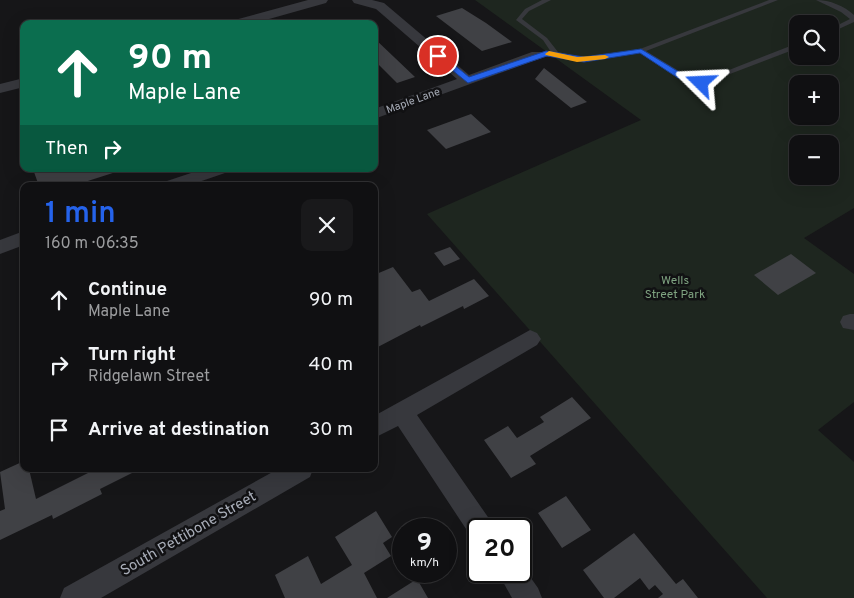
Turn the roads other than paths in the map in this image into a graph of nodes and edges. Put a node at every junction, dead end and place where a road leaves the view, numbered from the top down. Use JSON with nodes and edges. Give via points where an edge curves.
{"nodes":[{"id":1,"x":322,"y":0,"type":"edge"},
{"id":2,"x":358,"y":0,"type":"edge"},
{"id":3,"x":548,"y":0,"type":"edge"},
{"id":4,"x":775,"y":0,"type":"edge"},
{"id":5,"x":819,"y":0,"type":"edge"},
{"id":6,"x":250,"y":20,"type":"edge"},
{"id":7,"x":839,"y":27,"type":"edge"},
{"id":8,"x":789,"y":49,"type":"edge"},
{"id":9,"x":641,"y":51,"type":"junction"},
{"id":10,"x":556,"y":54,"type":"junction"},
{"id":11,"x":537,"y":55,"type":"joint"},
{"id":12,"x":468,"y":81,"type":"junction"},
{"id":13,"x":20,"y":83,"type":"edge"},
{"id":14,"x":0,"y":89,"type":"edge"},
{"id":15,"x":378,"y":113,"type":"edge"},
{"id":16,"x":210,"y":172,"type":"edge"},
{"id":17,"x":182,"y":182,"type":"edge"},
{"id":18,"x":20,"y":240,"type":"edge"},
{"id":19,"x":0,"y":247,"type":"edge"},
{"id":20,"x":530,"y":339,"type":"dead end"},
{"id":21,"x":401,"y":412,"type":"junction"},
{"id":22,"x":378,"y":426,"type":"edge"},
{"id":23,"x":296,"y":472,"type":"edge"},
{"id":24,"x":473,"y":518,"type":"edge"},
{"id":25,"x":518,"y":583,"type":"edge"},
{"id":26,"x":74,"y":598,"type":"edge"},
{"id":27,"x":528,"y":598,"type":"edge"}],
"edges":[{"from":1,"to":6,"type":"street"},
{"from":2,"to":12,"type":"street","via":[[380,6]]},
{"from":3,"to":10,"type":"lane","via":[[526,10],[519,20],[545,39]]},
{"from":4,"to":9,"type":"lane"},
{"from":5,"to":7,"type":"lane","via":[[853,16],[854,20]]},
{"from":8,"to":9,"type":"lane","via":[[701,83],[681,76]]},
{"from":9,"to":10,"type":"lane","via":[[584,60]]},
{"from":10,"to":11,"type":"lane"},
{"from":11,"to":12,"type":"street","name":"Maple Lane"},
{"from":12,"to":15,"type":"street","name":"Maple Lane"},
{"from":13,"to":14,"type":"street"},
{"from":16,"to":17,"type":"street"},
{"from":18,"to":19,"type":"street"},
{"from":20,"to":21,"type":"street"},
{"from":21,"to":22,"type":"street"},
{"from":21,"to":24,"type":"street"},
{"from":23,"to":26,"type":"street","name":"South Pettibone Street"},
{"from":25,"to":27,"type":"street"}]}
